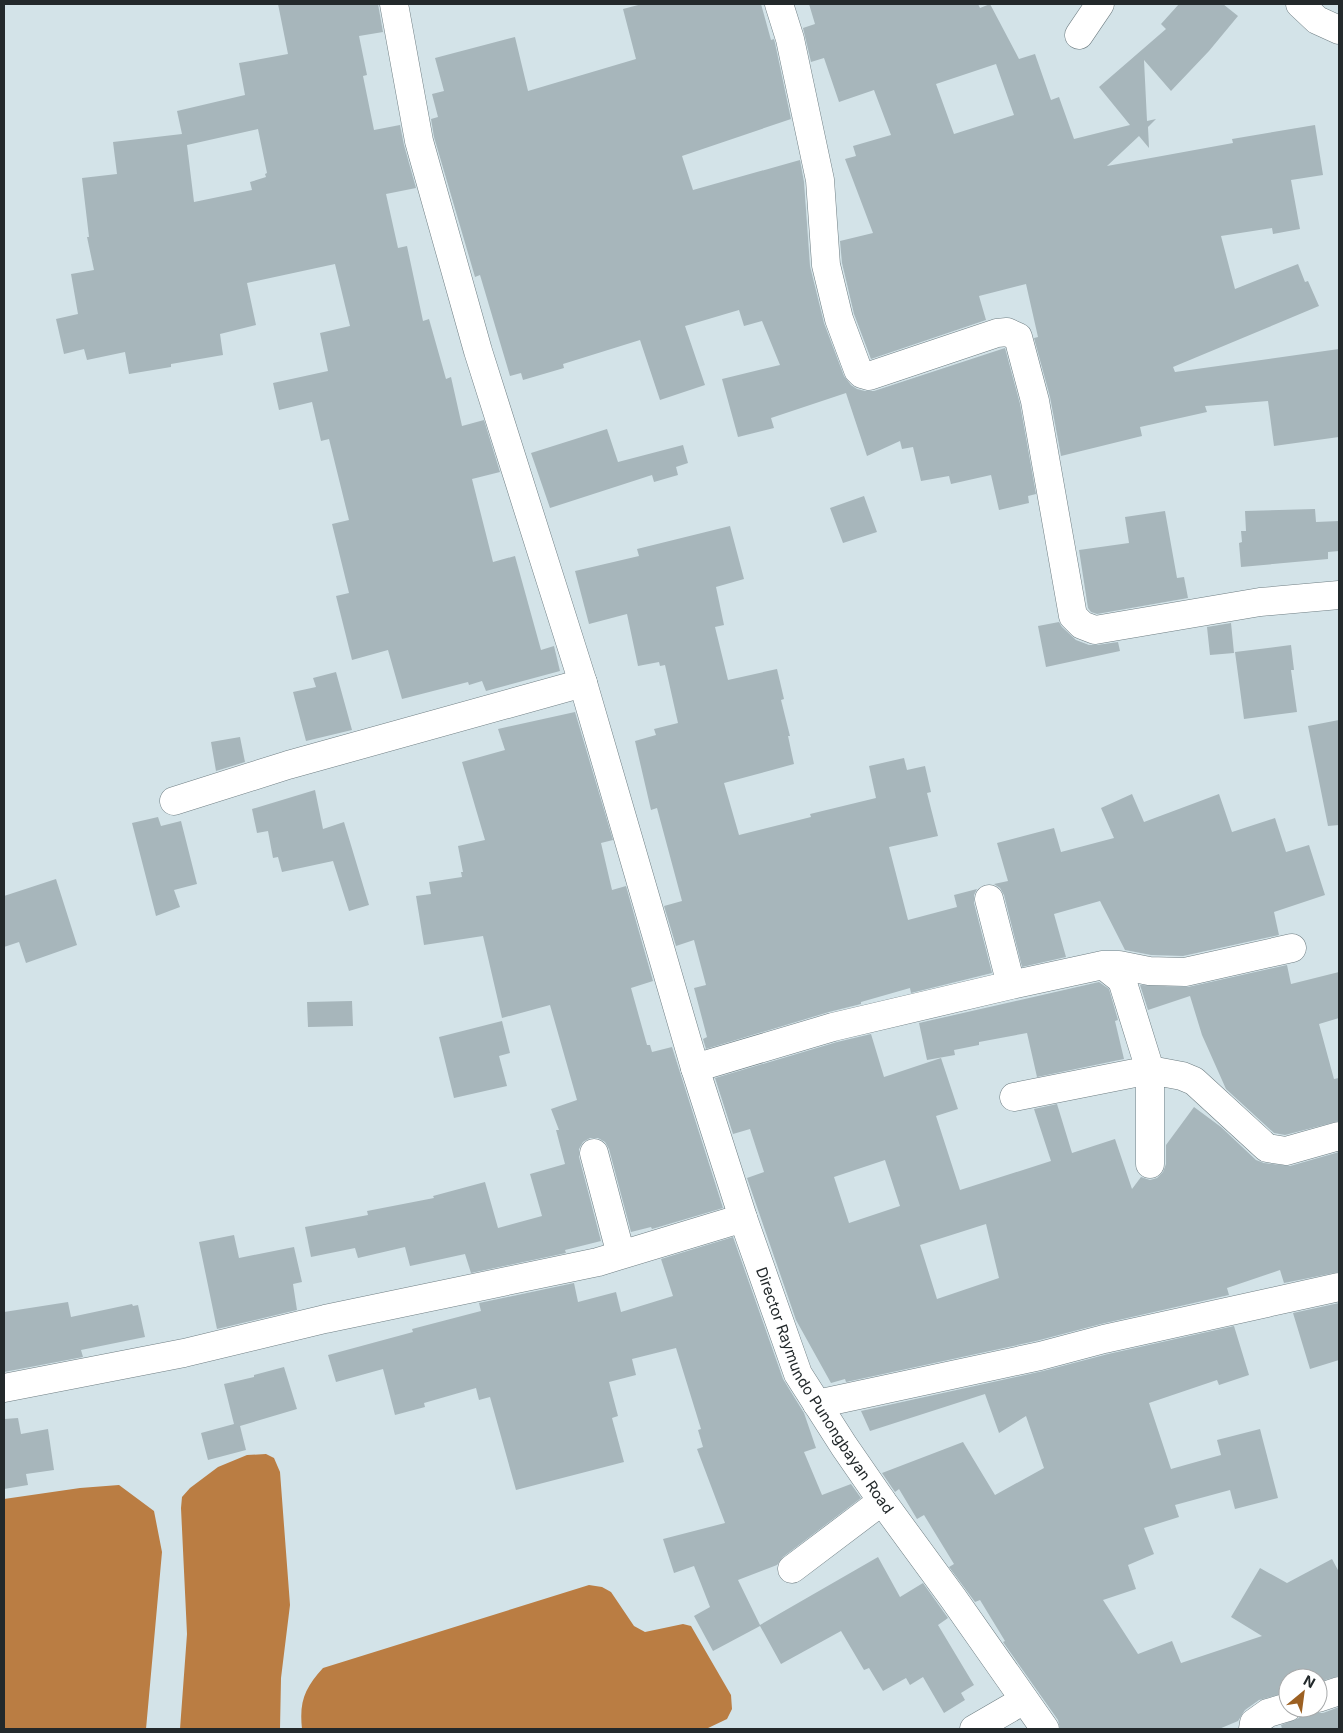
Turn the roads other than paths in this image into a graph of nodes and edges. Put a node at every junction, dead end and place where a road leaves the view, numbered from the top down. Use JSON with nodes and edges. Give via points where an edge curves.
{"nodes":[{"id":1,"x":394,"y":4,"type":"edge"},
{"id":2,"x":779,"y":4,"type":"edge"},
{"id":3,"x":1100,"y":4,"type":"edge"},
{"id":4,"x":1300,"y":4,"type":"edge"},
{"id":5,"x":1339,"y":30,"type":"edge"},
{"id":6,"x":1079,"y":35,"type":"dead end"},
{"id":7,"x":1339,"y":595,"type":"edge"},
{"id":8,"x":583,"y":683,"type":"junction"},
{"id":9,"x":174,"y":801,"type":"dead end"},
{"id":10,"x":989,"y":899,"type":"dead end"},
{"id":11,"x":1292,"y":948,"type":"dead end"},
{"id":12,"x":1103,"y":966,"type":"junction"},
{"id":13,"x":1011,"y":985,"type":"junction"},
{"id":14,"x":695,"y":1068,"type":"junction"},
{"id":15,"x":1150,"y":1070,"type":"junction"},
{"id":16,"x":1014,"y":1096,"type":"dead end"},
{"id":17,"x":1339,"y":1136,"type":"edge"},
{"id":18,"x":594,"y":1153,"type":"dead end"},
{"id":19,"x":1150,"y":1164,"type":"dead end"},
{"id":20,"x":743,"y":1218,"type":"junction"},
{"id":21,"x":622,"y":1255,"type":"junction"},
{"id":22,"x":1339,"y":1287,"type":"edge"},
{"id":23,"x":4,"y":1388,"type":"edge"},
{"id":24,"x":817,"y":1404,"type":"junction"},
{"id":25,"x":882,"y":1501,"type":"junction"},
{"id":26,"x":792,"y":1569,"type":"dead end"},
{"id":27,"x":1024,"y":1700,"type":"junction"},
{"id":28,"x":1278,"y":1710,"type":"edge"},
{"id":29,"x":974,"y":1729,"type":"edge"},
{"id":30,"x":1045,"y":1729,"type":"edge"},
{"id":31,"x":1253,"y":1729,"type":"edge"}],
"edges":[{"from":1,"to":8,"type":"street","name":"Director Raymundo Punongbayan Road","via":[[419,141],[478,351]]},
{"from":2,"to":7,"type":"street","via":[[790,39],[820,180],[826,265],[839,319],[858,370],[869,376],[997,333],[1007,332],[1018,338],[1036,401],[1073,616],[1082,625],[1095,630],[1260,602]]},
{"from":3,"to":6,"type":"street"},
{"from":4,"to":5,"type":"street","via":[[1317,20]]},
{"from":8,"to":9,"type":"street","via":[[288,765]]},
{"from":8,"to":14,"type":"street","name":"Director Raymundo Punongbayan Road"},
{"from":10,"to":13,"type":"street"},
{"from":11,"to":12,"type":"street","via":[[1185,972]]},
{"from":12,"to":13,"type":"street"},
{"from":12,"to":15,"type":"street","via":[[1122,980]]},
{"from":13,"to":14,"type":"street","via":[[833,1027]]},
{"from":14,"to":20,"type":"street","name":"Director Raymundo Punongbayan Road"},
{"from":15,"to":16,"type":"street"},
{"from":15,"to":17,"type":"street","via":[[1194,1081],[1267,1148],[1286,1151]]},
{"from":15,"to":19,"type":"street"},
{"from":18,"to":21,"type":"street"},
{"from":20,"to":21,"type":"street"},
{"from":20,"to":24,"type":"street","name":"Director Raymundo Punongbayan Road","via":[[798,1374]]},
{"from":21,"to":23,"type":"street","via":[[184,1353]]},
{"from":22,"to":24,"type":"street"},
{"from":24,"to":25,"type":"street","name":"Director Raymundo Punongbayan Road"},
{"from":25,"to":26,"type":"street"},
{"from":25,"to":27,"type":"street","name":"Director Raymundo Punongbayan Road"},
{"from":27,"to":29,"type":"street"},
{"from":27,"to":30,"type":"street","name":"Director Raymundo Punongbayan Road"},
{"from":28,"to":31,"type":"street","via":[[1254,1723]]}]}
